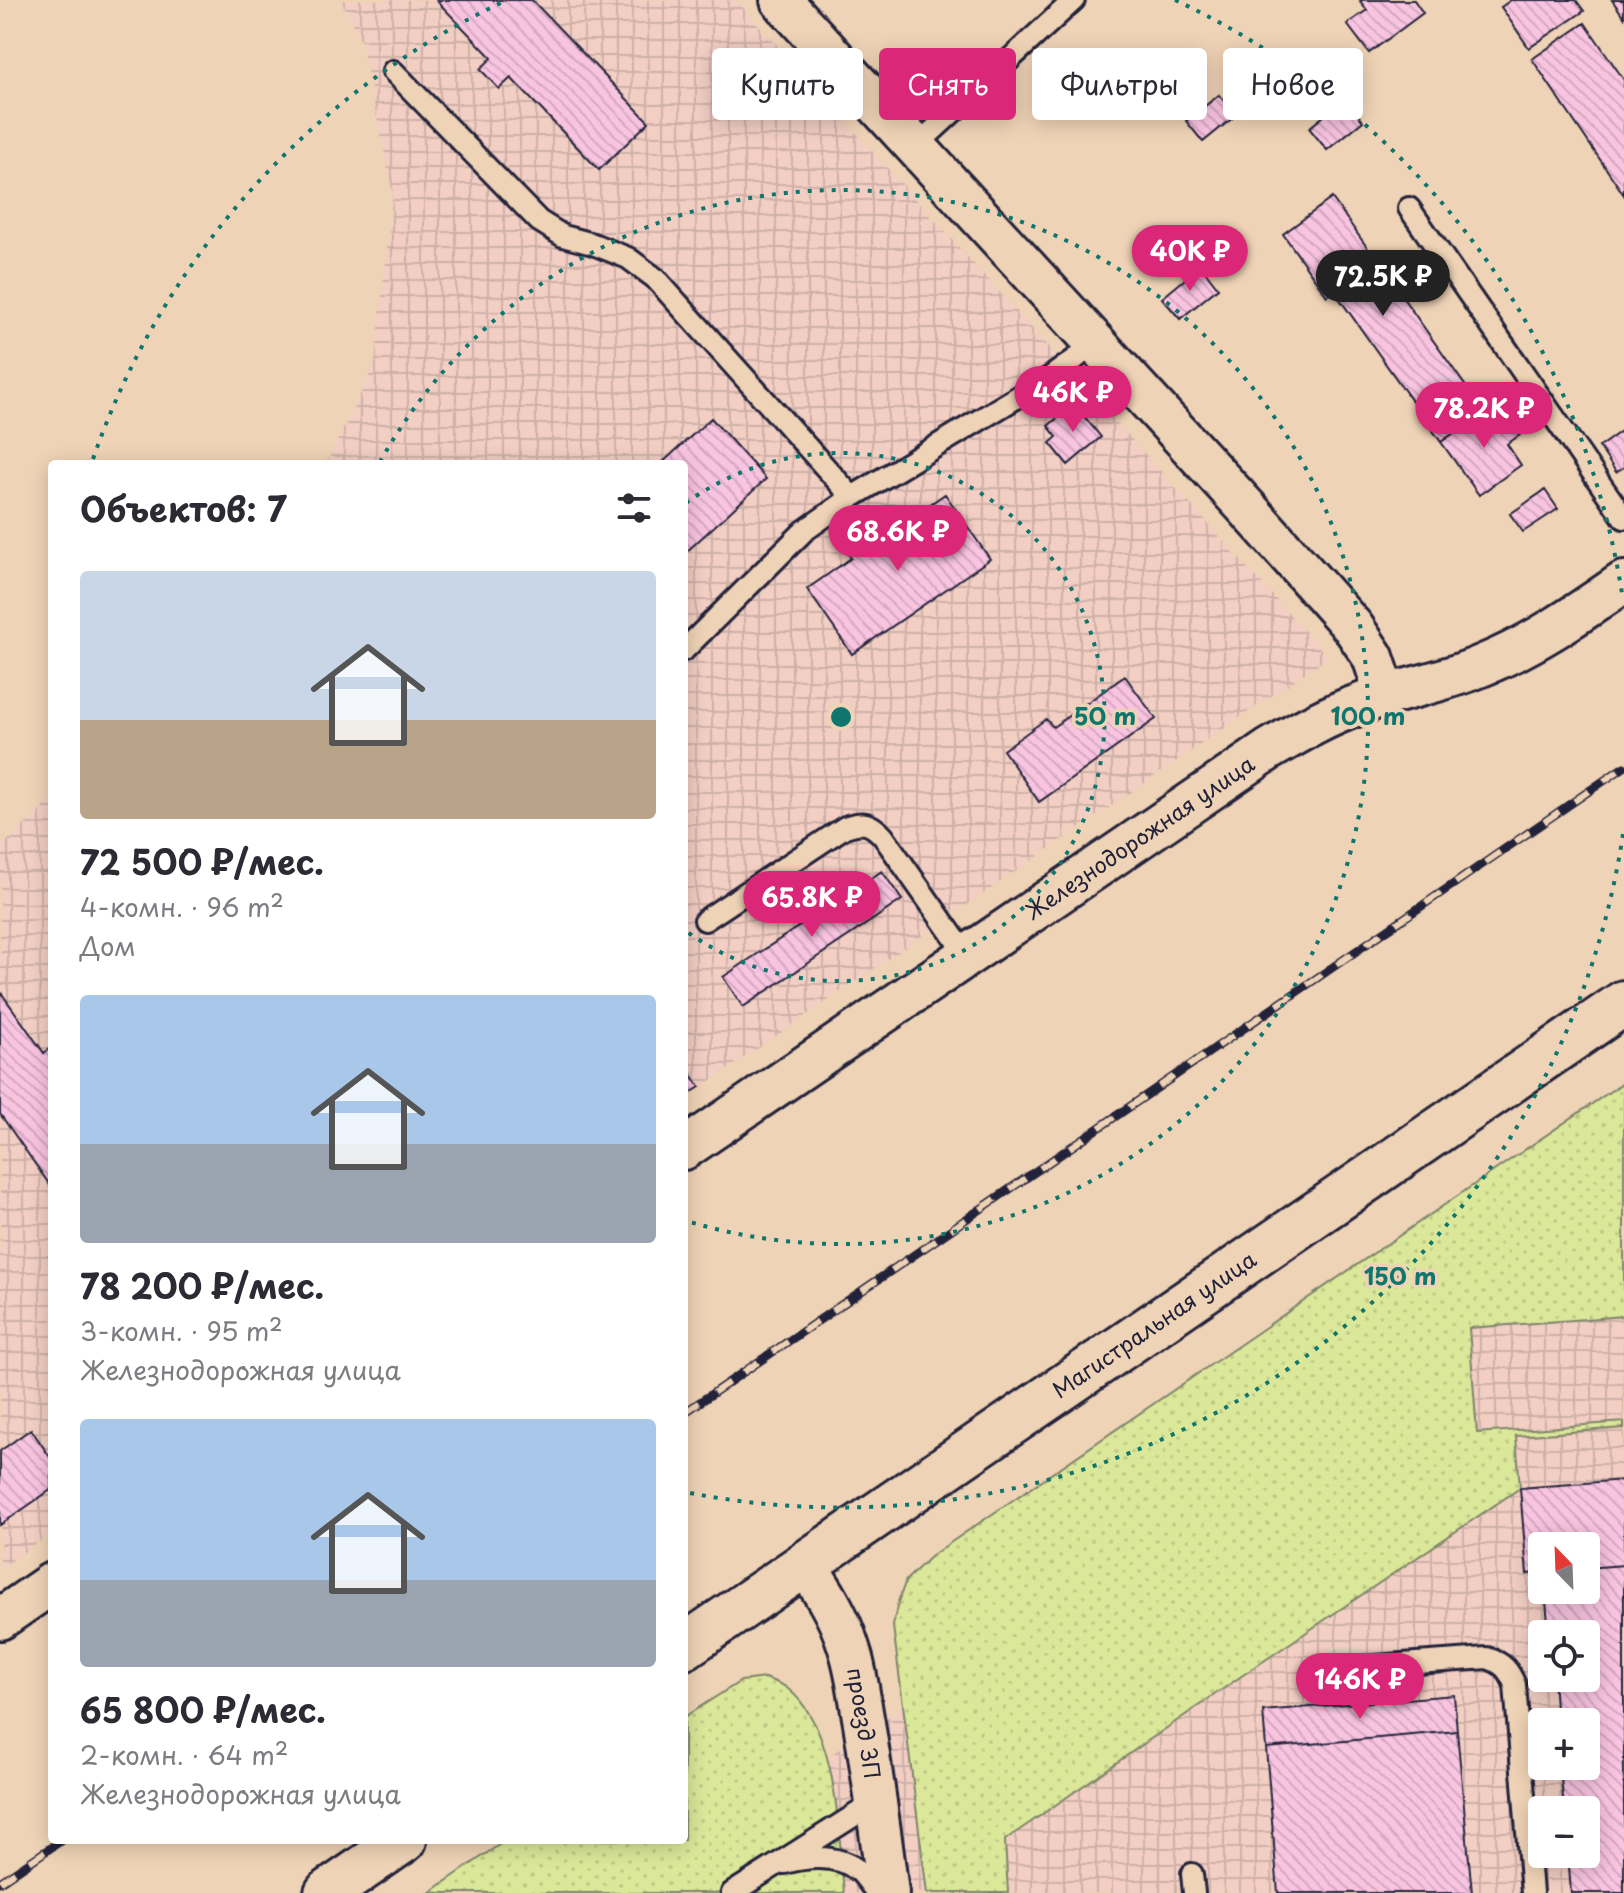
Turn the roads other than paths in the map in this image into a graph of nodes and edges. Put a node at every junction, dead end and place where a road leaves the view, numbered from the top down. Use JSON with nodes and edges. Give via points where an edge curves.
{"nodes":[{"id":1,"x":781,"y":0,"type":"edge"},
{"id":2,"x":1074,"y":0,"type":"edge"},
{"id":3,"x":393,"y":71,"type":"dead end"},
{"id":4,"x":915,"y":147,"type":"junction"},
{"id":5,"x":1409,"y":208,"type":"dead end"},
{"id":6,"x":1095,"y":342,"type":"junction"},
{"id":7,"x":852,"y":497,"type":"junction"},
{"id":8,"x":1624,"y":518,"type":"edge"},
{"id":9,"x":1624,"y":582,"type":"edge"},
{"id":10,"x":688,"y":646,"type":"edge"},
{"id":11,"x":1386,"y":696,"type":"junction"},
{"id":12,"x":705,"y":920,"type":"dead end"},
{"id":13,"x":967,"y":956,"type":"junction"},
{"id":14,"x":1624,"y":1003,"type":"edge"},
{"id":15,"x":688,"y":1146,"type":"edge"},
{"id":16,"x":805,"y":1564,"type":"junction"},
{"id":17,"x":48,"y":1586,"type":"edge"},
{"id":18,"x":0,"y":1619,"type":"edge"},
{"id":19,"x":688,"y":1644,"type":"edge"},
{"id":20,"x":1332,"y":1669,"type":"dead end"},
{"id":21,"x":877,"y":1801,"type":"junction"},
{"id":22,"x":398,"y":1844,"type":"edge"},
{"id":23,"x":770,"y":1867,"type":"junction"},
{"id":24,"x":327,"y":1893,"type":"edge"},
{"id":25,"x":732,"y":1893,"type":"edge"},
{"id":26,"x":877,"y":1893,"type":"edge"},
{"id":27,"x":888,"y":1893,"type":"edge"},
{"id":28,"x":1532,"y":1893,"type":"edge"}],
"edges":[{"from":1,"to":4,"type":"street"},
{"from":2,"to":4,"type":"lane"},
{"from":3,"to":7,"type":"lane","via":[[539,221],[563,236],[628,258],[655,278]]},
{"from":4,"to":6,"type":"street"},
{"from":5,"to":8,"type":"lane"},
{"from":6,"to":7,"type":"lane","via":[[1049,378]]},
{"from":6,"to":11,"type":"street","via":[[1353,627],[1373,657]]},
{"from":7,"to":10,"type":"lane","via":[[804,531]]},
{"from":9,"to":11,"type":"street","name":"Железнодорожная улица","via":[[1525,646],[1478,668]]},
{"from":11,"to":13,"type":"street","name":"Железнодорожная улица","via":[[1308,727],[1270,749]]},
{"from":12,"to":13,"type":"lane","via":[[858,823],[874,826],[883,836]]},
{"from":13,"to":15,"type":"street","name":"Железнодорожная улица"},
{"from":14,"to":16,"type":"main road","name":"Магистральная улица"},
{"from":16,"to":19,"type":"main road","name":"Магистральная улица"},
{"from":16,"to":21,"type":"street","name":"проезд 3П","via":[[849,1646]]},
{"from":17,"to":18,"type":"street"},
{"from":20,"to":28,"type":"lane","via":[[1487,1658],[1510,1673]]},
{"from":21,"to":23,"type":"lane"},
{"from":21,"to":27,"type":"street","name":"проезд 3П"},
{"from":22,"to":24,"type":"main road"},
{"from":23,"to":25,"type":"lane"},
{"from":23,"to":26,"type":"lane","via":[[804,1858],[836,1858],[859,1872]]}]}
